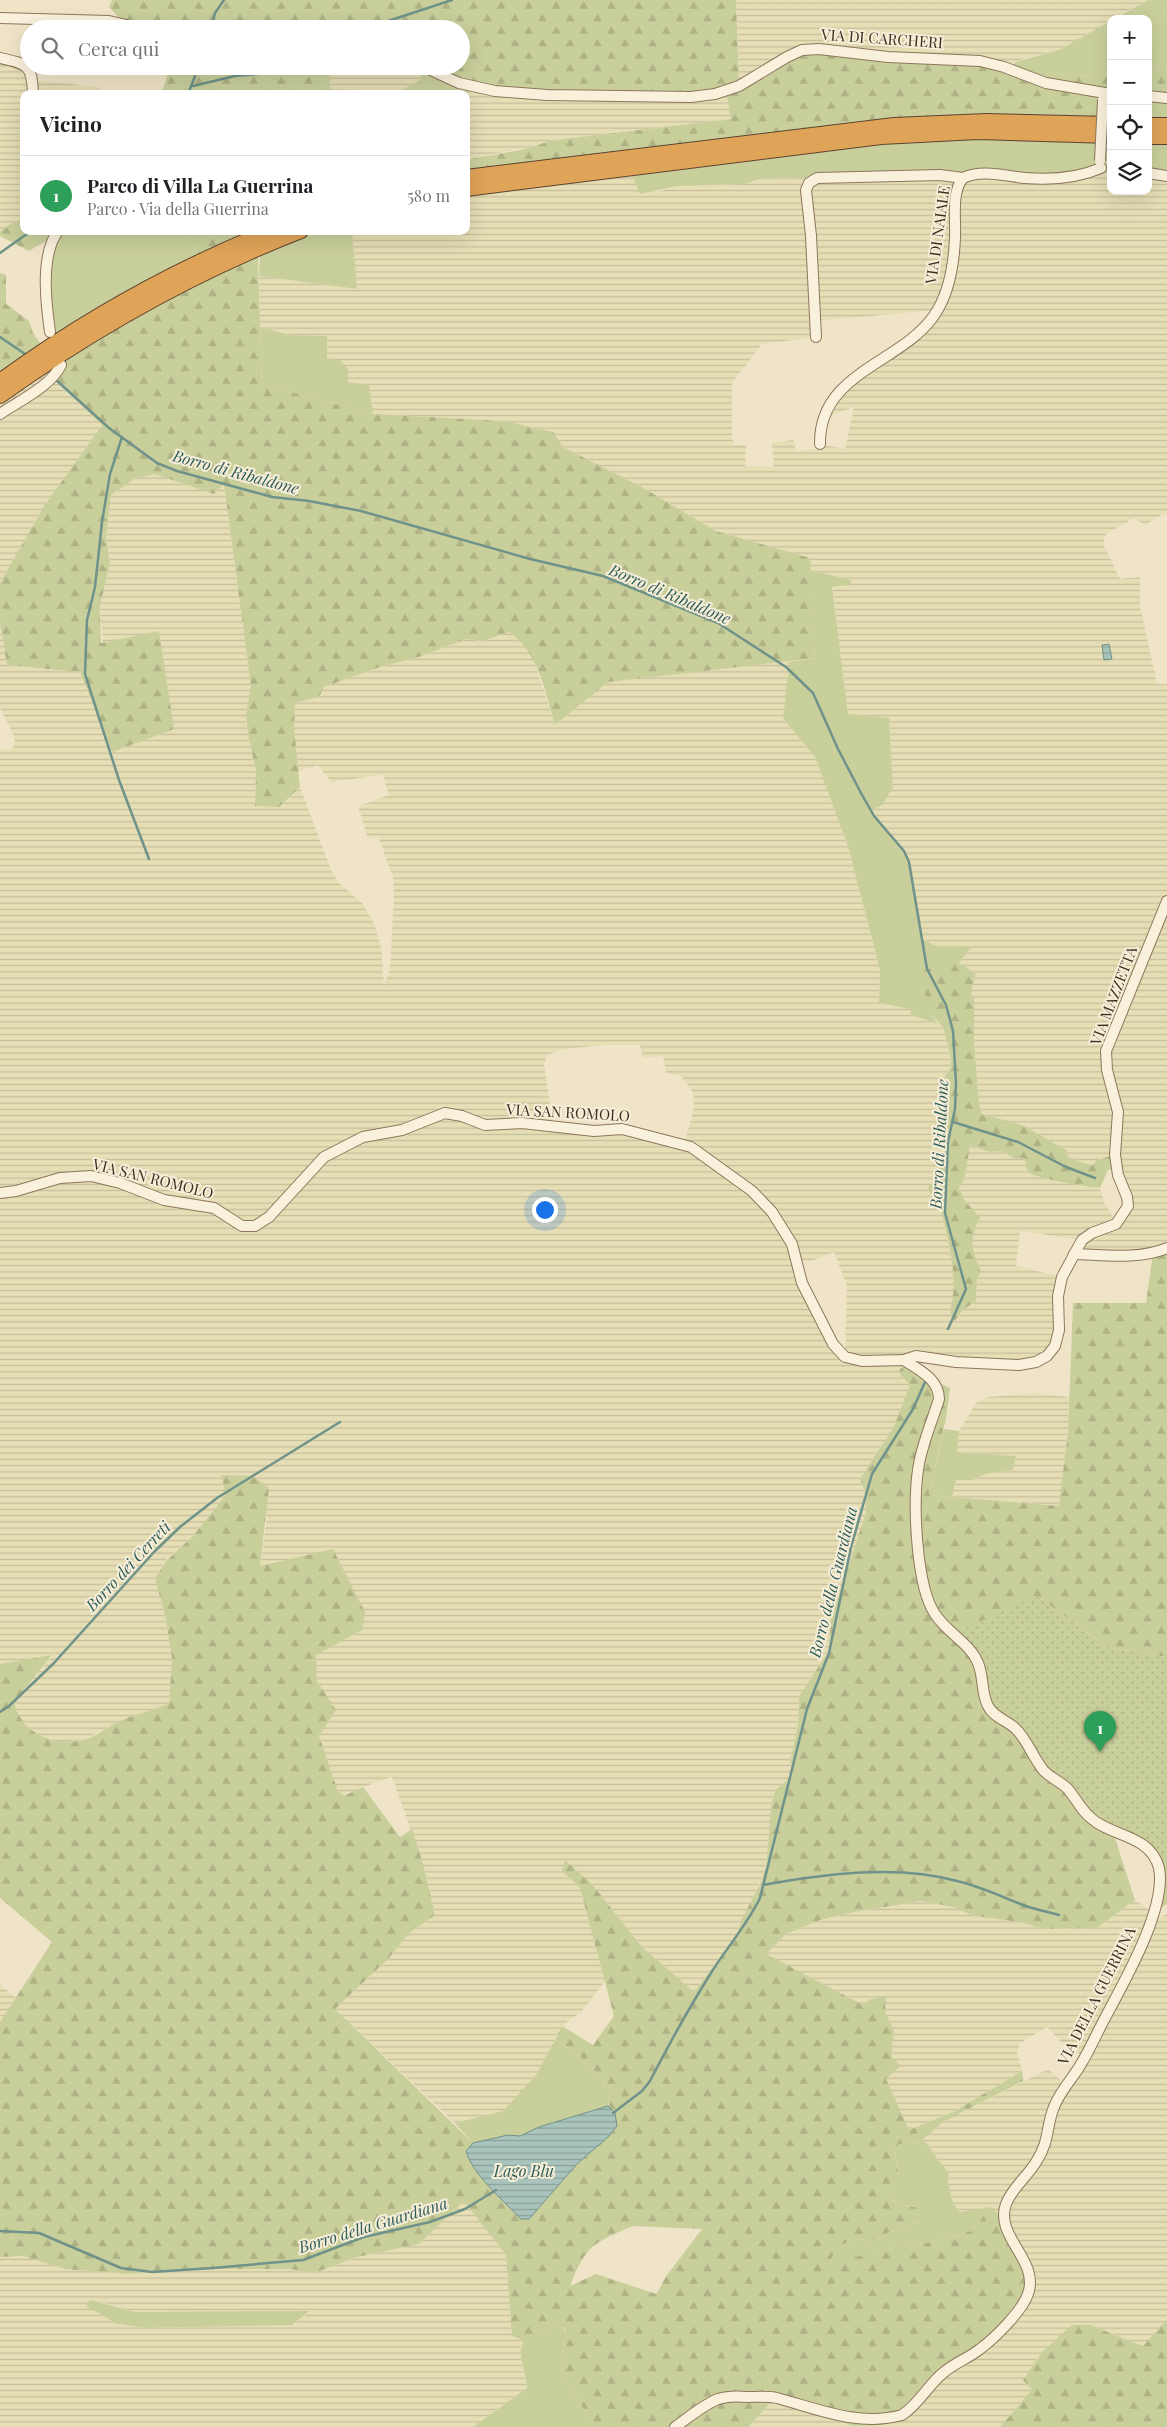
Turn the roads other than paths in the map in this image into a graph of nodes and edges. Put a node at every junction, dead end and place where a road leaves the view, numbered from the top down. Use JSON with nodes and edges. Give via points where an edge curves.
{"nodes":[{"id":1,"x":0,"y":18,"type":"edge"},
{"id":2,"x":73,"y":20,"type":"edge"},
{"id":3,"x":0,"y":58,"type":"edge"},
{"id":4,"x":20,"y":64,"type":"edge"},
{"id":5,"x":33,"y":75,"type":"edge"},
{"id":6,"x":442,"y":75,"type":"edge"},
{"id":7,"x":33,"y":90,"type":"edge"},
{"id":8,"x":1105,"y":96,"type":"edge"},
{"id":9,"x":1152,"y":96,"type":"edge"},
{"id":10,"x":1167,"y":98,"type":"edge"},
{"id":11,"x":1107,"y":124,"type":"edge"},
{"id":12,"x":1152,"y":125,"type":"edge"},
{"id":13,"x":1167,"y":125,"type":"edge"},
{"id":14,"x":1107,"y":136,"type":"edge"},
{"id":15,"x":1152,"y":137,"type":"edge"},
{"id":16,"x":1167,"y":137,"type":"edge"},
{"id":17,"x":1104,"y":166,"type":"edge"},
{"id":18,"x":1152,"y":174,"type":"edge"},
{"id":19,"x":1167,"y":176,"type":"edge"},
{"id":20,"x":470,"y":177,"type":"edge"},
{"id":21,"x":963,"y":178,"type":"junction"},
{"id":22,"x":470,"y":188,"type":"edge"},
{"id":23,"x":56,"y":235,"type":"edge"},
{"id":24,"x":259,"y":235,"type":"edge"},
{"id":25,"x":291,"y":235,"type":"edge"},
{"id":26,"x":50,"y":332,"type":"dead end"},
{"id":27,"x":816,"y":337,"type":"dead end"},
{"id":28,"x":55,"y":372,"type":"dead end"},
{"id":29,"x":0,"y":381,"type":"edge"},
{"id":30,"x":0,"y":396,"type":"edge"},
{"id":31,"x":0,"y":414,"type":"edge"},
{"id":32,"x":820,"y":444,"type":"dead end"},
{"id":33,"x":1167,"y":901,"type":"edge"},
{"id":34,"x":0,"y":1193,"type":"edge"},
{"id":35,"x":1167,"y":1248,"type":"edge"},
{"id":36,"x":1074,"y":1254,"type":"junction"},
{"id":37,"x":904,"y":1360,"type":"junction"},
{"id":38,"x":675,"y":2427,"type":"edge"}],
"edges":[{"from":1,"to":2,"type":"street"},
{"from":3,"to":4,"type":"street"},
{"from":5,"to":7,"type":"street"},
{"from":6,"to":8,"type":"street","name":"VIA DI CARCHERI","via":[[495,92],[691,97],[739,86],[802,50],[819,49],[888,57],[980,61],[1046,83]]},
{"from":8,"to":17,"type":"street","bridge":true},
{"from":9,"to":10,"type":"street"},
{"from":11,"to":20,"type":"highway","via":[[986,121],[894,125]]},
{"from":12,"to":13,"type":"highway"},
{"from":14,"to":22,"type":"highway","via":[[978,132],[881,137]]},
{"from":15,"to":16,"type":"highway"},
{"from":17,"to":21,"type":"street","name":"VIA DI NAIALE","via":[[1085,175],[1048,178],[982,174]]},
{"from":18,"to":19,"type":"street"},
{"from":21,"to":27,"type":"street","via":[[940,175],[836,177],[817,178],[809,184],[806,190]]},
{"from":21,"to":32,"type":"street","name":"VIA DI NAIALE","via":[[957,192],[948,285],[938,310],[923,331],[836,393],[824,418]]},
{"from":23,"to":26,"type":"street","via":[[49,251],[47,276]]},
{"from":24,"to":29,"type":"highway","via":[[153,285],[70,334]]},
{"from":25,"to":30,"type":"highway","via":[[243,254],[112,321]]},
{"from":28,"to":31,"type":"street"},
{"from":33,"to":36,"type":"street","name":"VIA MAZZETTA","via":[[1106,1051],[1107,1070],[1118,1112],[1118,1175],[1128,1206],[1116,1224],[1082,1240]]},
{"from":34,"to":37,"type":"street","name":"VIA SAN ROMOLO","via":[[60,1178],[91,1176],[164,1200],[198,1203],[214,1208],[242,1226],[256,1226],[324,1157],[363,1137],[402,1130],[445,1113],[486,1125],[522,1123],[594,1131],[622,1129],[692,1147],[752,1191],[772,1212],[792,1244],[802,1284],[833,1344],[845,1357],[862,1361]]},
{"from":35,"to":36,"type":"street","via":[[1136,1256]]},
{"from":36,"to":37,"type":"street","name":"VIA SAN ROMOLO","via":[[1062,1277],[1058,1296],[1059,1330],[1055,1346],[1047,1356],[1018,1365],[916,1356]]},
{"from":37,"to":38,"type":"street","name":"VIA DELLA GUERRINA","via":[[923,1372],[939,1392],[918,1469],[917,1536],[924,1593],[935,1615],[972,1651],[980,1667],[987,1704],[994,1715],[1013,1726],[1029,1744],[1046,1773],[1066,1786],[1096,1823],[1143,1844],[1155,1857],[1160,1871],[1159,1894],[1151,1925],[1129,1974],[1080,2066],[1052,2110],[1048,2139],[1037,2162],[1006,2205],[1006,2229],[1027,2266],[1030,2281],[1028,2294],[1001,2330],[980,2349],[942,2373],[902,2416],[880,2425],[854,2426],[775,2398],[732,2396],[717,2400]]}]}
